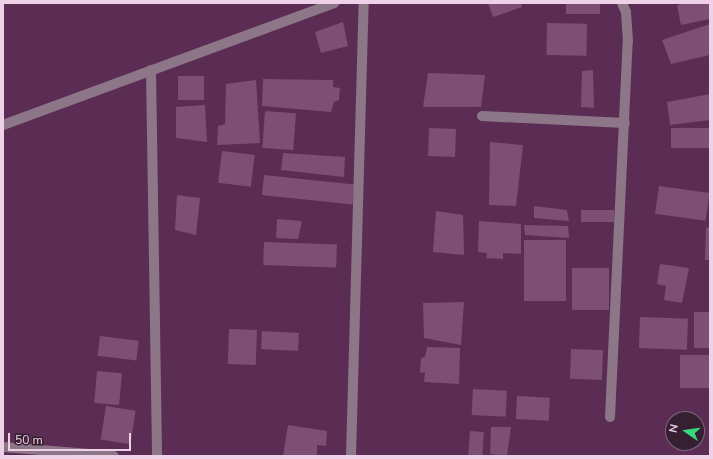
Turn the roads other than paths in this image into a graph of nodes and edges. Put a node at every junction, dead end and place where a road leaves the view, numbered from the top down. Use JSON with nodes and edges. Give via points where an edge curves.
{"nodes":[{"id":1,"x":334,"y":3,"type":"edge"},
{"id":2,"x":364,"y":3,"type":"edge"},
{"id":3,"x":622,"y":3,"type":"edge"},
{"id":4,"x":151,"y":70,"type":"junction"},
{"id":5,"x":482,"y":116,"type":"dead end"},
{"id":6,"x":625,"y":123,"type":"junction"},
{"id":7,"x":3,"y":124,"type":"edge"},
{"id":8,"x":610,"y":417,"type":"dead end"},
{"id":9,"x":3,"y":447,"type":"edge"},
{"id":10,"x":114,"y":456,"type":"edge"},
{"id":11,"x":157,"y":456,"type":"edge"},
{"id":12,"x":351,"y":456,"type":"edge"}],
"edges":[{"from":1,"to":4,"type":"street"},
{"from":2,"to":12,"type":"street"},
{"from":3,"to":6,"type":"street","via":[[626,12],[628,41]]},
{"from":4,"to":7,"type":"street"},
{"from":4,"to":11,"type":"street"},
{"from":5,"to":6,"type":"street"},
{"from":6,"to":8,"type":"street"},
{"from":9,"to":10,"type":"street"}]}
